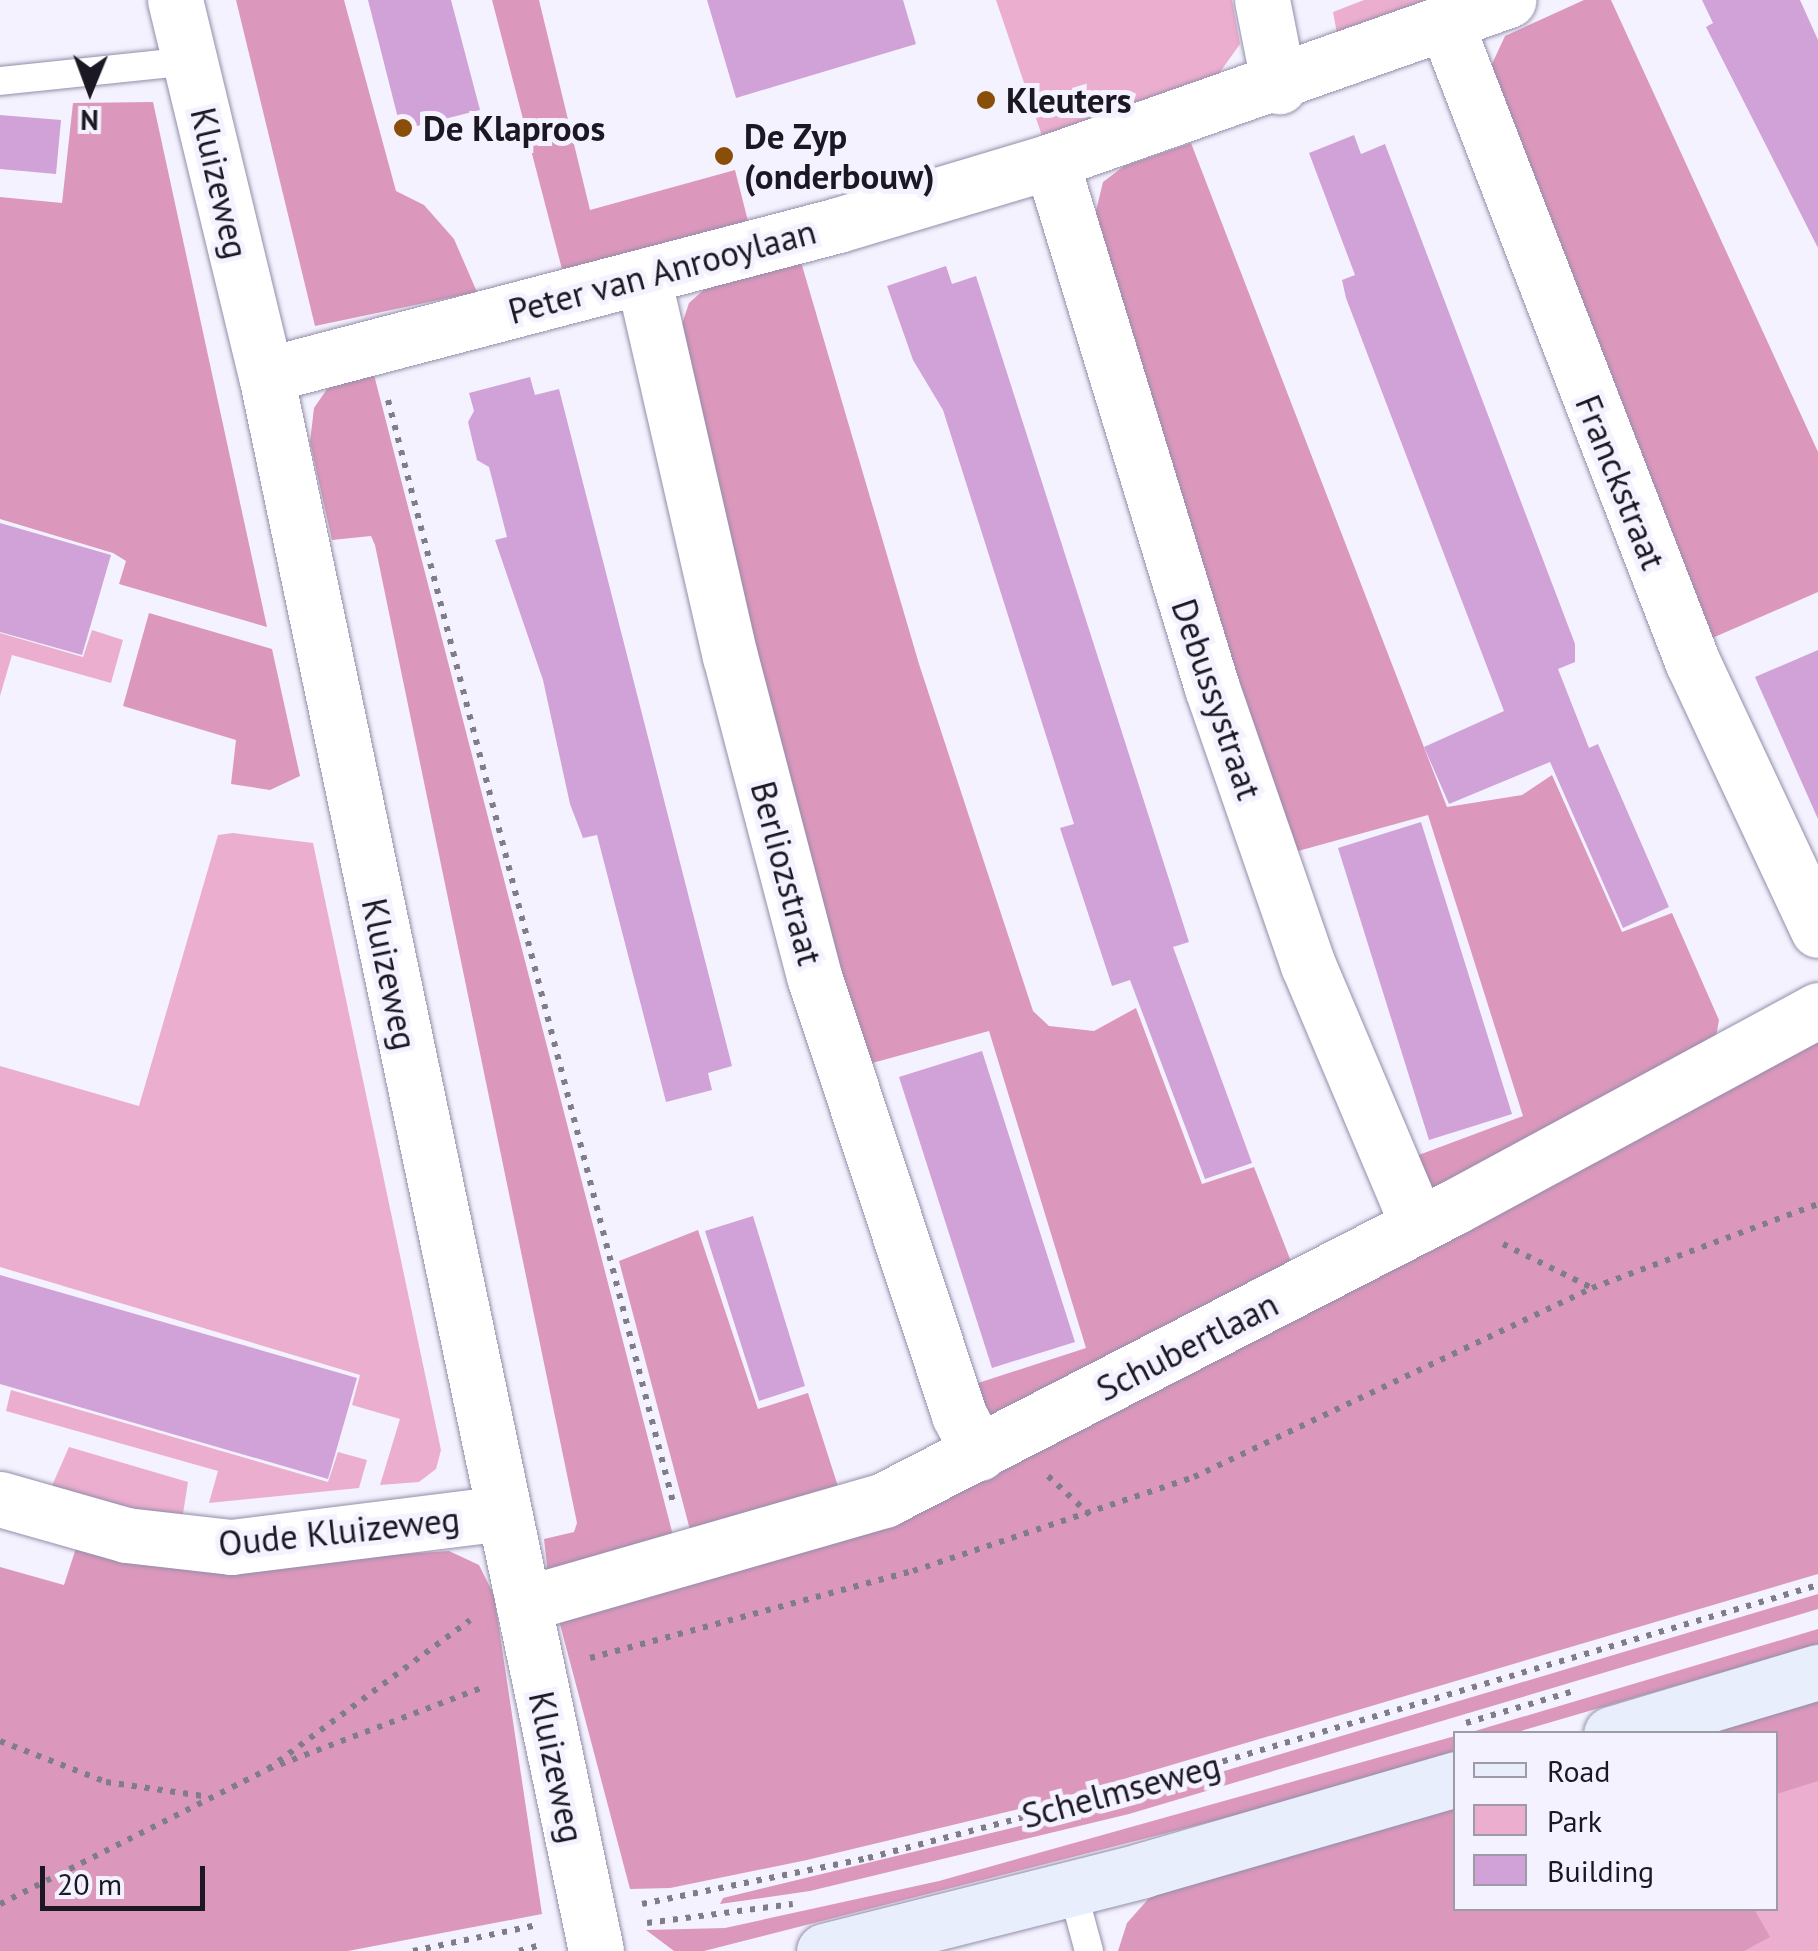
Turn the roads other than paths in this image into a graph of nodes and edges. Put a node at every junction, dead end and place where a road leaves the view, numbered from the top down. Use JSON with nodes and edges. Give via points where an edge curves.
{"nodes":[{"id":1,"x":176,"y":0,"type":"edge"},
{"id":2,"x":1262,"y":0,"type":"edge"},
{"id":3,"x":1509,"y":0,"type":"edge"},
{"id":4,"x":1446,"y":24,"type":"junction"},
{"id":5,"x":191,"y":61,"type":"junction"},
{"id":6,"x":0,"y":81,"type":"edge"},
{"id":7,"x":1279,"y":86,"type":"junction"},
{"id":8,"x":1051,"y":161,"type":"junction"},
{"id":9,"x":643,"y":277,"type":"junction"},
{"id":10,"x":266,"y":375,"type":"junction"},
{"id":11,"x":1818,"y":930,"type":"edge"},
{"id":12,"x":1818,"y":1010,"type":"edge"},
{"id":13,"x":1436,"y":1216,"type":"junction"},
{"id":14,"x":979,"y":1454,"type":"junction"},
{"id":15,"x":0,"y":1499,"type":"edge"},
{"id":16,"x":504,"y":1512,"type":"junction"},
{"id":17,"x":524,"y":1604,"type":"junction"},
{"id":18,"x":1818,"y":1672,"type":"edge"},
{"id":19,"x":1620,"y":1731,"type":"edge"},
{"id":20,"x":1453,"y":1781,"type":"edge"},
{"id":21,"x":1072,"y":1888,"type":"junction"},
{"id":22,"x":592,"y":1933,"type":"edge"},
{"id":23,"x":824,"y":1951,"type":"edge"},
{"id":24,"x":1090,"y":1951,"type":"edge"}],
"edges":[{"from":1,"to":5,"type":"street","name":"Kluizeweg"},
{"from":2,"to":7,"type":"street"},
{"from":3,"to":4,"type":"street","name":"Peter van Anrooylaan"},
{"from":4,"to":7,"type":"street","name":"Peter van Anrooylaan"},
{"from":4,"to":11,"type":"street","name":"Franckstraat","via":[[1692,661]]},
{"from":5,"to":6,"type":"lane"},
{"from":5,"to":10,"type":"street","name":"Kluizeweg"},
{"from":7,"to":8,"type":"street","name":"Peter van Anrooylaan"},
{"from":8,"to":9,"type":"street","name":"Peter van Anrooylaan"},
{"from":8,"to":13,"type":"street","name":"Debussystraat","via":[[1212,688],[1308,965]]},
{"from":9,"to":10,"type":"street","name":"Peter van Anrooylaan"},
{"from":9,"to":14,"type":"street","name":"Berliozstraat","via":[[730,656],[814,976],[959,1415]]},
{"from":10,"to":16,"type":"street","name":"Kluizeweg"},
{"from":12,"to":13,"type":"street","name":"Schubertlaan"},
{"from":13,"to":14,"type":"street","name":"Schubertlaan"},
{"from":14,"to":17,"type":"street","name":"Schubertlaan","via":[[845,1515]]},
{"from":15,"to":16,"type":"street","name":"Oude Kluizeweg","via":[[126,1536],[230,1546]]},
{"from":16,"to":17,"type":"street","name":"Kluizeweg"},
{"from":17,"to":22,"type":"street","name":"Kluizeweg"},
{"from":18,"to":19,"type":"main road"},
{"from":20,"to":21,"type":"main road"},
{"from":21,"to":23,"type":"main road"},
{"from":21,"to":24,"type":"lane"}]}
